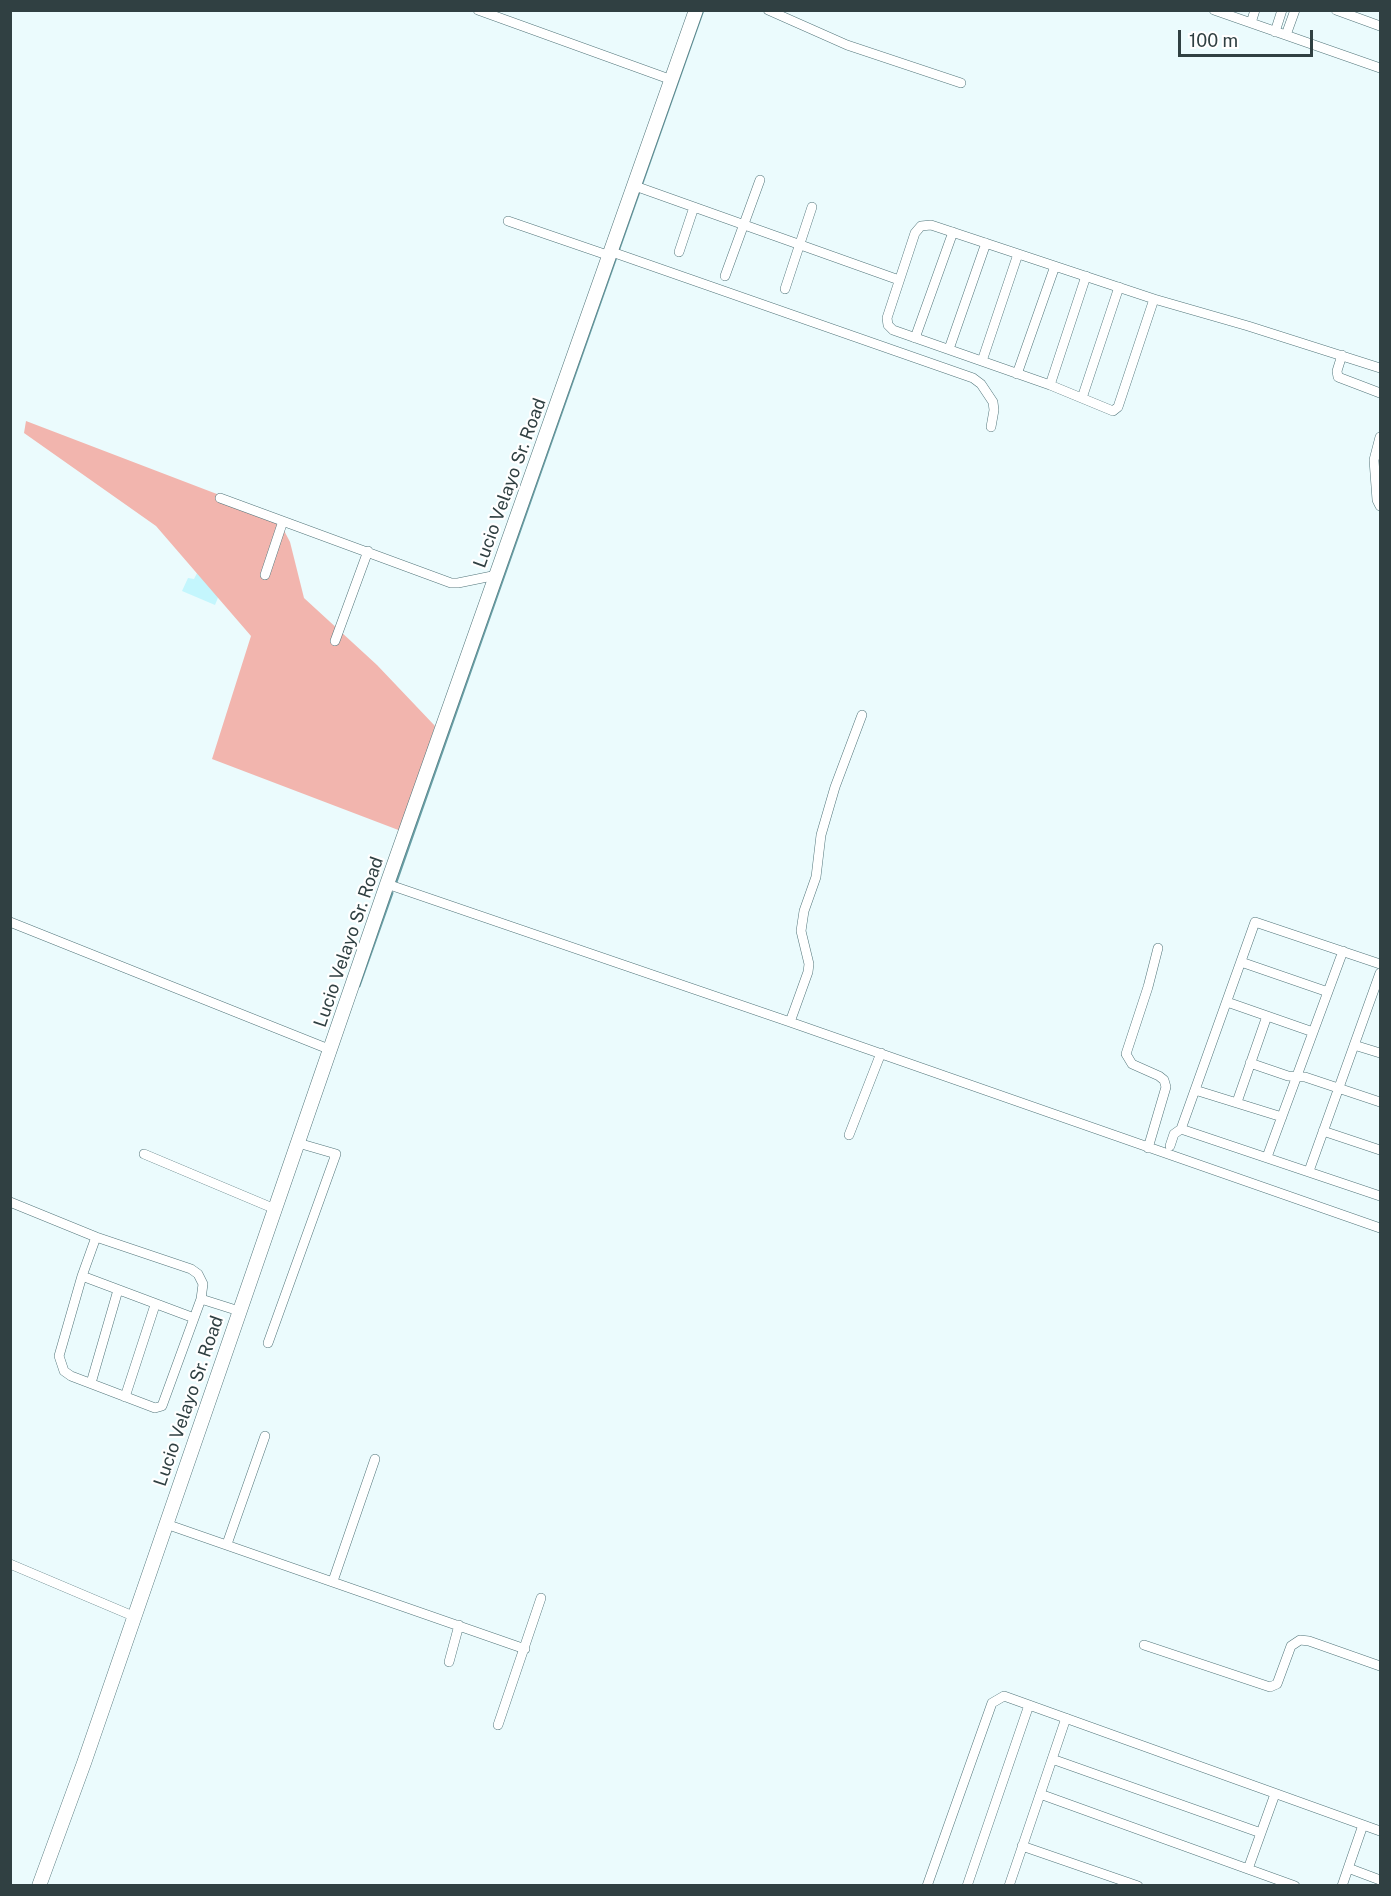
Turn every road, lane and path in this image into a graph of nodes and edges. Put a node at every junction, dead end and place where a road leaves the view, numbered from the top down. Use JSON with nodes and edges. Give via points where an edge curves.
{"nodes":[{"id":1,"x":478,"y":10,"type":"edge"},
{"id":2,"x":696,"y":10,"type":"edge"},
{"id":3,"x":768,"y":10,"type":"edge"},
{"id":4,"x":1214,"y":10,"type":"edge"},
{"id":5,"x":1255,"y":10,"type":"edge"},
{"id":6,"x":1282,"y":10,"type":"edge"},
{"id":7,"x":1295,"y":10,"type":"edge"},
{"id":8,"x":1336,"y":10,"type":"edge"},
{"id":9,"x":1251,"y":23,"type":"junction"},
{"id":10,"x":1380,"y":26,"type":"edge"},
{"id":11,"x":1275,"y":32,"type":"junction"},
{"id":12,"x":1286,"y":35,"type":"junction"},
{"id":13,"x":1380,"y":68,"type":"edge"},
{"id":14,"x":672,"y":80,"type":"junction"},
{"id":15,"x":961,"y":84,"type":"dead end"},
{"id":16,"x":760,"y":180,"type":"dead end"},
{"id":17,"x":638,"y":187,"type":"junction"},
{"id":18,"x":694,"y":207,"type":"junction"},
{"id":19,"x":812,"y":207,"type":"dead end"},
{"id":20,"x":508,"y":221,"type":"dead end"},
{"id":21,"x":745,"y":224,"type":"junction"},
{"id":22,"x":953,"y":232,"type":"junction"},
{"id":23,"x":986,"y":243,"type":"junction"},
{"id":24,"x":800,"y":244,"type":"junction"},
{"id":25,"x":679,"y":252,"type":"dead end"},
{"id":26,"x":614,"y":254,"type":"junction"},
{"id":27,"x":1018,"y":255,"type":"junction"},
{"id":28,"x":1055,"y":266,"type":"junction"},
{"id":29,"x":725,"y":276,"type":"dead end"},
{"id":30,"x":1086,"y":276,"type":"junction"},
{"id":31,"x":899,"y":280,"type":"junction"},
{"id":32,"x":1119,"y":287,"type":"junction"},
{"id":33,"x":785,"y":289,"type":"dead end"},
{"id":34,"x":1154,"y":299,"type":"junction"},
{"id":35,"x":915,"y":338,"type":"junction"},
{"id":36,"x":949,"y":349,"type":"junction"},
{"id":37,"x":1342,"y":355,"type":"junction"},
{"id":38,"x":982,"y":361,"type":"junction"},
{"id":39,"x":1380,"y":368,"type":"edge"},
{"id":40,"x":1017,"y":374,"type":"junction"},
{"id":41,"x":1050,"y":385,"type":"junction"},
{"id":42,"x":1380,"y":393,"type":"edge"},
{"id":43,"x":1082,"y":398,"type":"junction"},
{"id":44,"x":991,"y":427,"type":"dead end"},
{"id":45,"x":1380,"y":437,"type":"edge"},
{"id":46,"x":220,"y":498,"type":"dead end"},
{"id":47,"x":1380,"y":506,"type":"edge"},
{"id":48,"x":283,"y":521,"type":"junction"},
{"id":49,"x":368,"y":551,"type":"junction"},
{"id":50,"x":497,"y":574,"type":"junction"},
{"id":51,"x":265,"y":575,"type":"dead end"},
{"id":52,"x":335,"y":641,"type":"dead end"},
{"id":53,"x":862,"y":716,"type":"dead end"},
{"id":54,"x":387,"y":884,"type":"junction"},
{"id":55,"x":10,"y":922,"type":"edge"},
{"id":56,"x":1158,"y":948,"type":"dead end"},
{"id":57,"x":1343,"y":951,"type":"junction"},
{"id":58,"x":1241,"y":962,"type":"junction"},
{"id":59,"x":1380,"y":964,"type":"edge"},
{"id":60,"x":1380,"y":973,"type":"edge"},
{"id":61,"x":1328,"y":992,"type":"junction"},
{"id":62,"x":1370,"y":1001,"type":"junction"},
{"id":63,"x":1227,"y":1002,"type":"junction"},
{"id":64,"x":1380,"y":1004,"type":"edge"},
{"id":65,"x":1267,"y":1016,"type":"junction"},
{"id":66,"x":790,"y":1022,"type":"junction"},
{"id":67,"x":1313,"y":1032,"type":"junction"},
{"id":68,"x":1354,"y":1045,"type":"junction"},
{"id":69,"x":331,"y":1050,"type":"junction"},
{"id":70,"x":880,"y":1053,"type":"junction"},
{"id":71,"x":1380,"y":1053,"type":"edge"},
{"id":72,"x":1250,"y":1063,"type":"junction"},
{"id":73,"x":1297,"y":1076,"type":"junction"},
{"id":74,"x":1339,"y":1088,"type":"junction"},
{"id":75,"x":1195,"y":1089,"type":"junction"},
{"id":76,"x":1237,"y":1102,"type":"junction"},
{"id":77,"x":1380,"y":1102,"type":"edge"},
{"id":78,"x":1282,"y":1117,"type":"junction"},
{"id":79,"x":1181,"y":1129,"type":"junction"},
{"id":80,"x":1323,"y":1131,"type":"junction"},
{"id":81,"x":849,"y":1135,"type":"dead end"},
{"id":82,"x":298,"y":1143,"type":"junction"},
{"id":83,"x":1170,"y":1146,"type":"dead end"},
{"id":84,"x":1148,"y":1148,"type":"junction"},
{"id":85,"x":1380,"y":1150,"type":"edge"},
{"id":86,"x":144,"y":1154,"type":"dead end"},
{"id":87,"x":1267,"y":1157,"type":"junction"},
{"id":88,"x":1309,"y":1171,"type":"junction"},
{"id":89,"x":1380,"y":1196,"type":"edge"},
{"id":90,"x":10,"y":1202,"type":"edge"},
{"id":91,"x":276,"y":1209,"type":"junction"},
{"id":92,"x":1380,"y":1228,"type":"edge"},
{"id":93,"x":96,"y":1237,"type":"junction"},
{"id":94,"x":82,"y":1276,"type":"junction"},
{"id":95,"x":118,"y":1290,"type":"junction"},
{"id":96,"x":201,"y":1299,"type":"junction"},
{"id":97,"x":155,"y":1305,"type":"junction"},
{"id":98,"x":239,"y":1311,"type":"junction"},
{"id":99,"x":194,"y":1318,"type":"junction"},
{"id":100,"x":268,"y":1343,"type":"dead end"},
{"id":101,"x":91,"y":1383,"type":"junction"},
{"id":102,"x":125,"y":1397,"type":"junction"},
{"id":103,"x":265,"y":1436,"type":"dead end"},
{"id":104,"x":375,"y":1459,"type":"dead end"},
{"id":105,"x":166,"y":1524,"type":"junction"},
{"id":106,"x":227,"y":1544,"type":"junction"},
{"id":107,"x":10,"y":1564,"type":"edge"},
{"id":108,"x":333,"y":1581,"type":"junction"},
{"id":109,"x":541,"y":1598,"type":"dead end"},
{"id":110,"x":133,"y":1616,"type":"junction"},
{"id":111,"x":459,"y":1625,"type":"junction"},
{"id":112,"x":1144,"y":1645,"type":"dead end"},
{"id":113,"x":525,"y":1649,"type":"junction"},
{"id":114,"x":449,"y":1662,"type":"dead end"},
{"id":115,"x":1380,"y":1666,"type":"edge"},
{"id":116,"x":1029,"y":1705,"type":"junction"},
{"id":117,"x":1066,"y":1718,"type":"junction"},
{"id":118,"x":498,"y":1725,"type":"dead end"},
{"id":119,"x":1052,"y":1759,"type":"junction"},
{"id":120,"x":1040,"y":1794,"type":"junction"},
{"id":121,"x":1275,"y":1794,"type":"junction"},
{"id":122,"x":1363,"y":1825,"type":"junction"},
{"id":123,"x":1380,"y":1831,"type":"edge"},
{"id":124,"x":1261,"y":1833,"type":"junction"},
{"id":125,"x":1022,"y":1846,"type":"junction"},
{"id":126,"x":1348,"y":1868,"type":"junction"},
{"id":127,"x":1248,"y":1869,"type":"junction"},
{"id":128,"x":1380,"y":1880,"type":"edge"},
{"id":129,"x":39,"y":1886,"type":"edge"},
{"id":130,"x":927,"y":1886,"type":"edge"},
{"id":131,"x":967,"y":1886,"type":"edge"},
{"id":132,"x":1009,"y":1886,"type":"edge"},
{"id":133,"x":1138,"y":1886,"type":"edge"},
{"id":134,"x":1295,"y":1886,"type":"edge"},
{"id":135,"x":1342,"y":1886,"type":"edge"}],
"edges":[{"from":1,"to":14,"type":"street"},
{"from":2,"to":14,"type":"main road","name":"Lucio Velayo Sr. Road"},
{"from":3,"to":15,"type":"street","via":[[826,37]]},
{"from":4,"to":9,"type":"street"},
{"from":5,"to":9,"type":"street"},
{"from":6,"to":11,"type":"street"},
{"from":7,"to":12,"type":"street"},
{"from":8,"to":10,"type":"street"},
{"from":9,"to":11,"type":"street"},
{"from":11,"to":12,"type":"street"},
{"from":12,"to":13,"type":"street"},
{"from":14,"to":17,"type":"main road","name":"Lucio Velayo Sr. Road"},
{"from":16,"to":21,"type":"street"},
{"from":17,"to":18,"type":"street"},
{"from":17,"to":26,"type":"main road","name":"Lucio Velayo Sr. Road"},
{"from":18,"to":21,"type":"street"},
{"from":18,"to":25,"type":"street"},
{"from":19,"to":24,"type":"street"},
{"from":20,"to":26,"type":"street"},
{"from":21,"to":24,"type":"street"},
{"from":21,"to":29,"type":"street"},
{"from":22,"to":23,"type":"street"},
{"from":22,"to":31,"type":"street","via":[[931,225],[918,229]]},
{"from":22,"to":35,"type":"street"},
{"from":23,"to":27,"type":"street"},
{"from":23,"to":36,"type":"street"},
{"from":24,"to":31,"type":"street"},
{"from":24,"to":33,"type":"street"},
{"from":26,"to":44,"type":"street","via":[[973,378],[993,402]]},
{"from":26,"to":50,"type":"main road","name":"Lucio Velayo Sr. Road"},
{"from":27,"to":28,"type":"street"},
{"from":27,"to":38,"type":"street"},
{"from":28,"to":30,"type":"street"},
{"from":28,"to":40,"type":"street"},
{"from":30,"to":32,"type":"street"},
{"from":30,"to":41,"type":"street"},
{"from":31,"to":35,"type":"street","via":[[888,325]]},
{"from":32,"to":34,"type":"street"},
{"from":32,"to":43,"type":"street"},
{"from":34,"to":37,"type":"street"},
{"from":34,"to":43,"type":"street","via":[[1118,407],[1110,411]]},
{"from":35,"to":36,"type":"street"},
{"from":36,"to":38,"type":"street"},
{"from":37,"to":39,"type":"street"},
{"from":37,"to":42,"type":"street","via":[[1338,377]]},
{"from":38,"to":40,"type":"street"},
{"from":40,"to":41,"type":"street"},
{"from":41,"to":43,"type":"street"},
{"from":45,"to":47,"type":"street","via":[[1374,460]]},
{"from":46,"to":48,"type":"street"},
{"from":48,"to":49,"type":"street"},
{"from":48,"to":51,"type":"street"},
{"from":49,"to":50,"type":"street","via":[[451,583]]},
{"from":49,"to":52,"type":"street"},
{"from":50,"to":54,"type":"main road","name":"Lucio Velayo Sr. Road"},
{"from":53,"to":66,"type":"street","via":[[821,836],[817,871],[801,932],[808,972]]},
{"from":54,"to":66,"type":"street"},
{"from":54,"to":69,"type":"main road","name":"Lucio Velayo Sr. Road"},
{"from":55,"to":69,"type":"street"},
{"from":56,"to":84,"type":"street","via":[[1126,1054],[1132,1064],[1164,1080],[1166,1087]]},
{"from":57,"to":58,"type":"street","via":[[1255,922]]},
{"from":57,"to":59,"type":"street"},
{"from":57,"to":61,"type":"street"},
{"from":58,"to":61,"type":"street"},
{"from":58,"to":63,"type":"street"},
{"from":60,"to":62,"type":"street"},
{"from":61,"to":67,"type":"street"},
{"from":62,"to":64,"type":"street"},
{"from":62,"to":68,"type":"street"},
{"from":63,"to":65,"type":"street"},
{"from":63,"to":75,"type":"street"},
{"from":65,"to":67,"type":"street"},
{"from":65,"to":72,"type":"street"},
{"from":66,"to":70,"type":"street"},
{"from":67,"to":73,"type":"street"},
{"from":68,"to":71,"type":"street"},
{"from":68,"to":74,"type":"street"},
{"from":69,"to":82,"type":"main road","name":"Lucio Velayo Sr. Road"},
{"from":70,"to":81,"type":"street"},
{"from":70,"to":84,"type":"street"},
{"from":72,"to":73,"type":"street"},
{"from":72,"to":76,"type":"street"},
{"from":73,"to":74,"type":"street"},
{"from":73,"to":78,"type":"street"},
{"from":74,"to":77,"type":"street"},
{"from":74,"to":80,"type":"street"},
{"from":75,"to":76,"type":"street"},
{"from":75,"to":79,"type":"street"},
{"from":76,"to":78,"type":"street"},
{"from":78,"to":87,"type":"street"},
{"from":79,"to":83,"type":"street","via":[[1174,1134]]},
{"from":79,"to":87,"type":"street"},
{"from":80,"to":85,"type":"street"},
{"from":80,"to":88,"type":"street"},
{"from":82,"to":91,"type":"main road","name":"Lucio Velayo Sr. Road"},
{"from":82,"to":100,"type":"street","via":[[336,1154]]},
{"from":84,"to":92,"type":"street"},
{"from":86,"to":91,"type":"street"},
{"from":87,"to":88,"type":"street"},
{"from":88,"to":89,"type":"street"},
{"from":90,"to":93,"type":"street"},
{"from":91,"to":98,"type":"main road","name":"Lucio Velayo Sr. Road"},
{"from":93,"to":94,"type":"street"},
{"from":93,"to":96,"type":"street","via":[[191,1269],[203,1284]]},
{"from":94,"to":95,"type":"street"},
{"from":94,"to":101,"type":"street","via":[[59,1356],[64,1371]]},
{"from":95,"to":97,"type":"street"},
{"from":95,"to":101,"type":"street"},
{"from":96,"to":98,"type":"street"},
{"from":96,"to":99,"type":"street"},
{"from":97,"to":99,"type":"street"},
{"from":97,"to":102,"type":"street"},
{"from":98,"to":105,"type":"main road","name":"Lucio Velayo Sr. Road"},
{"from":99,"to":102,"type":"street","via":[[162,1406]]},
{"from":101,"to":102,"type":"street"},
{"from":103,"to":106,"type":"street"},
{"from":104,"to":108,"type":"street"},
{"from":105,"to":106,"type":"street"},
{"from":105,"to":110,"type":"main road","name":"Lucio Velayo Sr. Road"},
{"from":106,"to":108,"type":"street"},
{"from":107,"to":110,"type":"street"},
{"from":108,"to":111,"type":"street"},
{"from":109,"to":113,"type":"street"},
{"from":110,"to":129,"type":"main road","name":"Lucio Velayo Sr. Road"},
{"from":111,"to":113,"type":"street"},
{"from":111,"to":114,"type":"street"},
{"from":112,"to":115,"type":"street","via":[[1270,1688],[1277,1684],[1291,1646],[1300,1640]]},
{"from":113,"to":118,"type":"street"},
{"from":116,"to":117,"type":"street"},
{"from":116,"to":130,"type":"street","via":[[1004,1696],[992,1703]]},
{"from":116,"to":131,"type":"street"},
{"from":117,"to":119,"type":"street"},
{"from":117,"to":121,"type":"street"},
{"from":119,"to":120,"type":"street"},
{"from":119,"to":124,"type":"street"},
{"from":120,"to":125,"type":"street"},
{"from":120,"to":127,"type":"street"},
{"from":121,"to":122,"type":"street"},
{"from":121,"to":124,"type":"street"},
{"from":122,"to":123,"type":"street"},
{"from":122,"to":126,"type":"street"},
{"from":124,"to":127,"type":"street"},
{"from":125,"to":132,"type":"street"},
{"from":125,"to":133,"type":"street"},
{"from":126,"to":128,"type":"street"},
{"from":126,"to":135,"type":"street"},
{"from":127,"to":134,"type":"street"}]}
